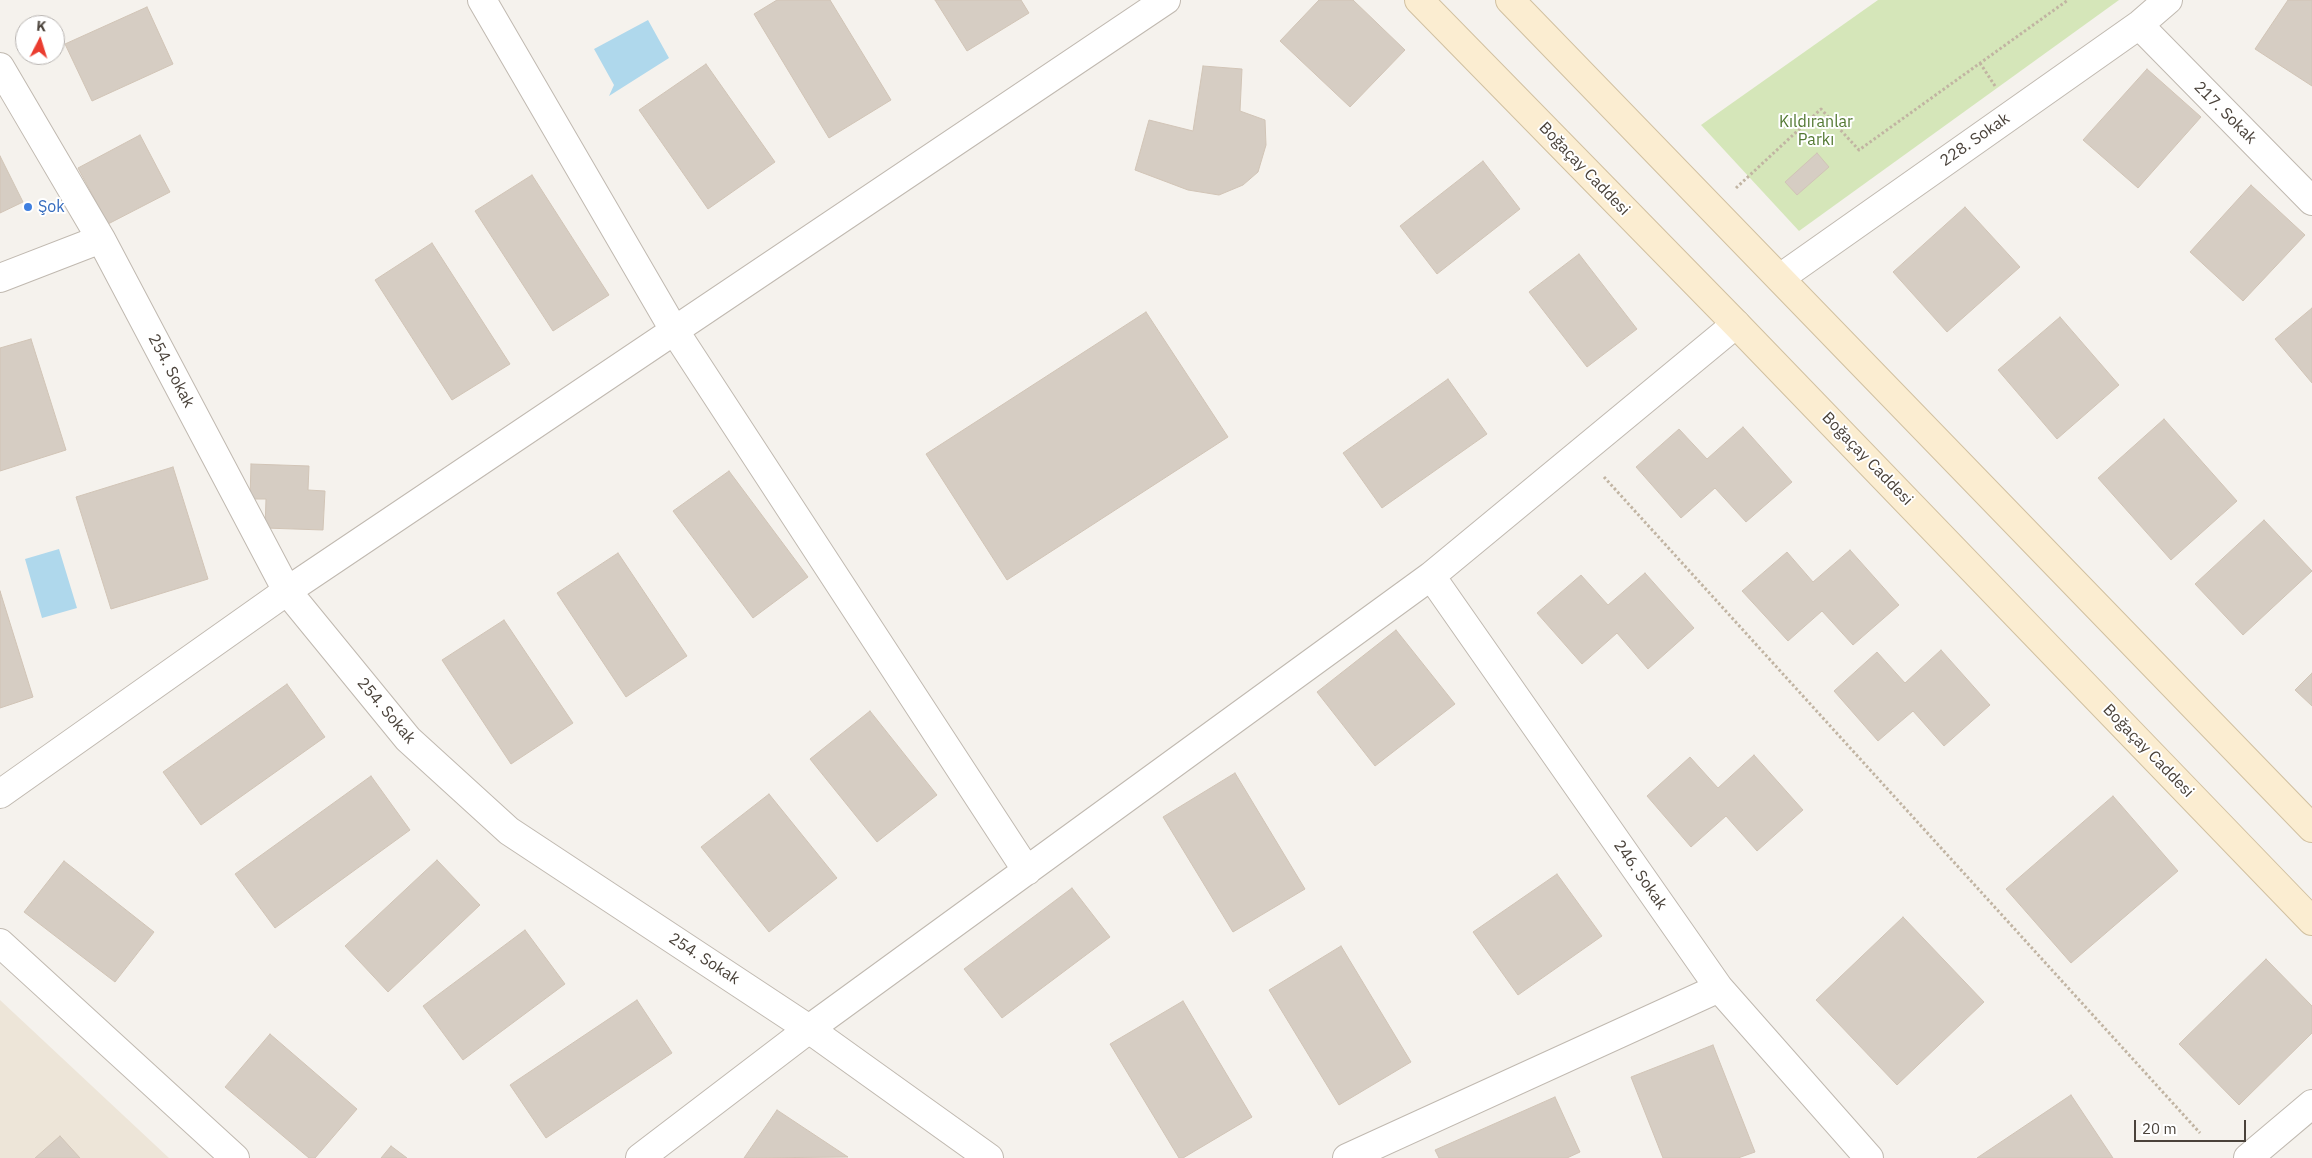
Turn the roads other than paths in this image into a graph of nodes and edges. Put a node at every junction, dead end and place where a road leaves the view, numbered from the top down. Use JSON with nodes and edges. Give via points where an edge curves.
{"nodes":[{"id":1,"x":482,"y":0,"type":"edge"},
{"id":2,"x":1166,"y":0,"type":"edge"},
{"id":3,"x":1419,"y":0,"type":"edge"},
{"id":4,"x":1510,"y":0,"type":"edge"},
{"id":5,"x":2168,"y":0,"type":"edge"},
{"id":6,"x":2139,"y":25,"type":"junction"},
{"id":7,"x":0,"y":67,"type":"edge"},
{"id":8,"x":2312,"y":201,"type":"edge"},
{"id":9,"x":102,"y":240,"type":"junction"},
{"id":10,"x":0,"y":278,"type":"edge"},
{"id":11,"x":1780,"y":278,"type":"junction"},
{"id":12,"x":1736,"y":324,"type":"junction"},
{"id":13,"x":674,"y":330,"type":"junction"},
{"id":14,"x":1431,"y":576,"type":"junction"},
{"id":15,"x":287,"y":591,"type":"junction"},
{"id":16,"x":0,"y":794,"type":"edge"},
{"id":17,"x":2312,"y":828,"type":"edge"},
{"id":18,"x":1027,"y":870,"type":"junction"},
{"id":19,"x":2312,"y":921,"type":"edge"},
{"id":20,"x":0,"y":943,"type":"edge"},
{"id":21,"x":1719,"y":988,"type":"junction"},
{"id":22,"x":810,"y":1029,"type":"junction"},
{"id":23,"x":2312,"y":1104,"type":"edge"},
{"id":24,"x":235,"y":1158,"type":"edge"},
{"id":25,"x":640,"y":1158,"type":"edge"},
{"id":26,"x":990,"y":1158,"type":"edge"},
{"id":27,"x":1347,"y":1158,"type":"edge"},
{"id":28,"x":1869,"y":1158,"type":"edge"},
{"id":29,"x":2248,"y":1158,"type":"edge"}],
"edges":[{"from":1,"to":13,"type":"street"},
{"from":2,"to":13,"type":"street"},
{"from":3,"to":12,"type":"main road","name":"Boğaçay Caddesi"},
{"from":4,"to":11,"type":"main road"},
{"from":5,"to":6,"type":"street","name":"228. Sokak"},
{"from":6,"to":8,"type":"street","name":"217. Sokak"},
{"from":6,"to":11,"type":"street","name":"228. Sokak"},
{"from":7,"to":9,"type":"street","name":"254. Sokak"},
{"from":9,"to":10,"type":"street"},
{"from":9,"to":15,"type":"street","name":"254. Sokak"},
{"from":11,"to":17,"type":"main road"},
{"from":12,"to":14,"type":"street"},
{"from":12,"to":19,"type":"main road","name":"Boğaçay Caddesi"},
{"from":13,"to":15,"type":"street"},
{"from":13,"to":18,"type":"street"},
{"from":14,"to":18,"type":"street"},
{"from":14,"to":21,"type":"street","name":"246. Sokak"},
{"from":15,"to":16,"type":"street"},
{"from":15,"to":22,"type":"street","name":"254. Sokak","via":[[408,740],[509,831]]},
{"from":18,"to":22,"type":"street"},
{"from":20,"to":24,"type":"street"},
{"from":21,"to":27,"type":"street"},
{"from":21,"to":28,"type":"street","name":"246. Sokak"},
{"from":22,"to":25,"type":"street"},
{"from":22,"to":26,"type":"street","name":"254. Sokak"},
{"from":23,"to":29,"type":"street"}]}
